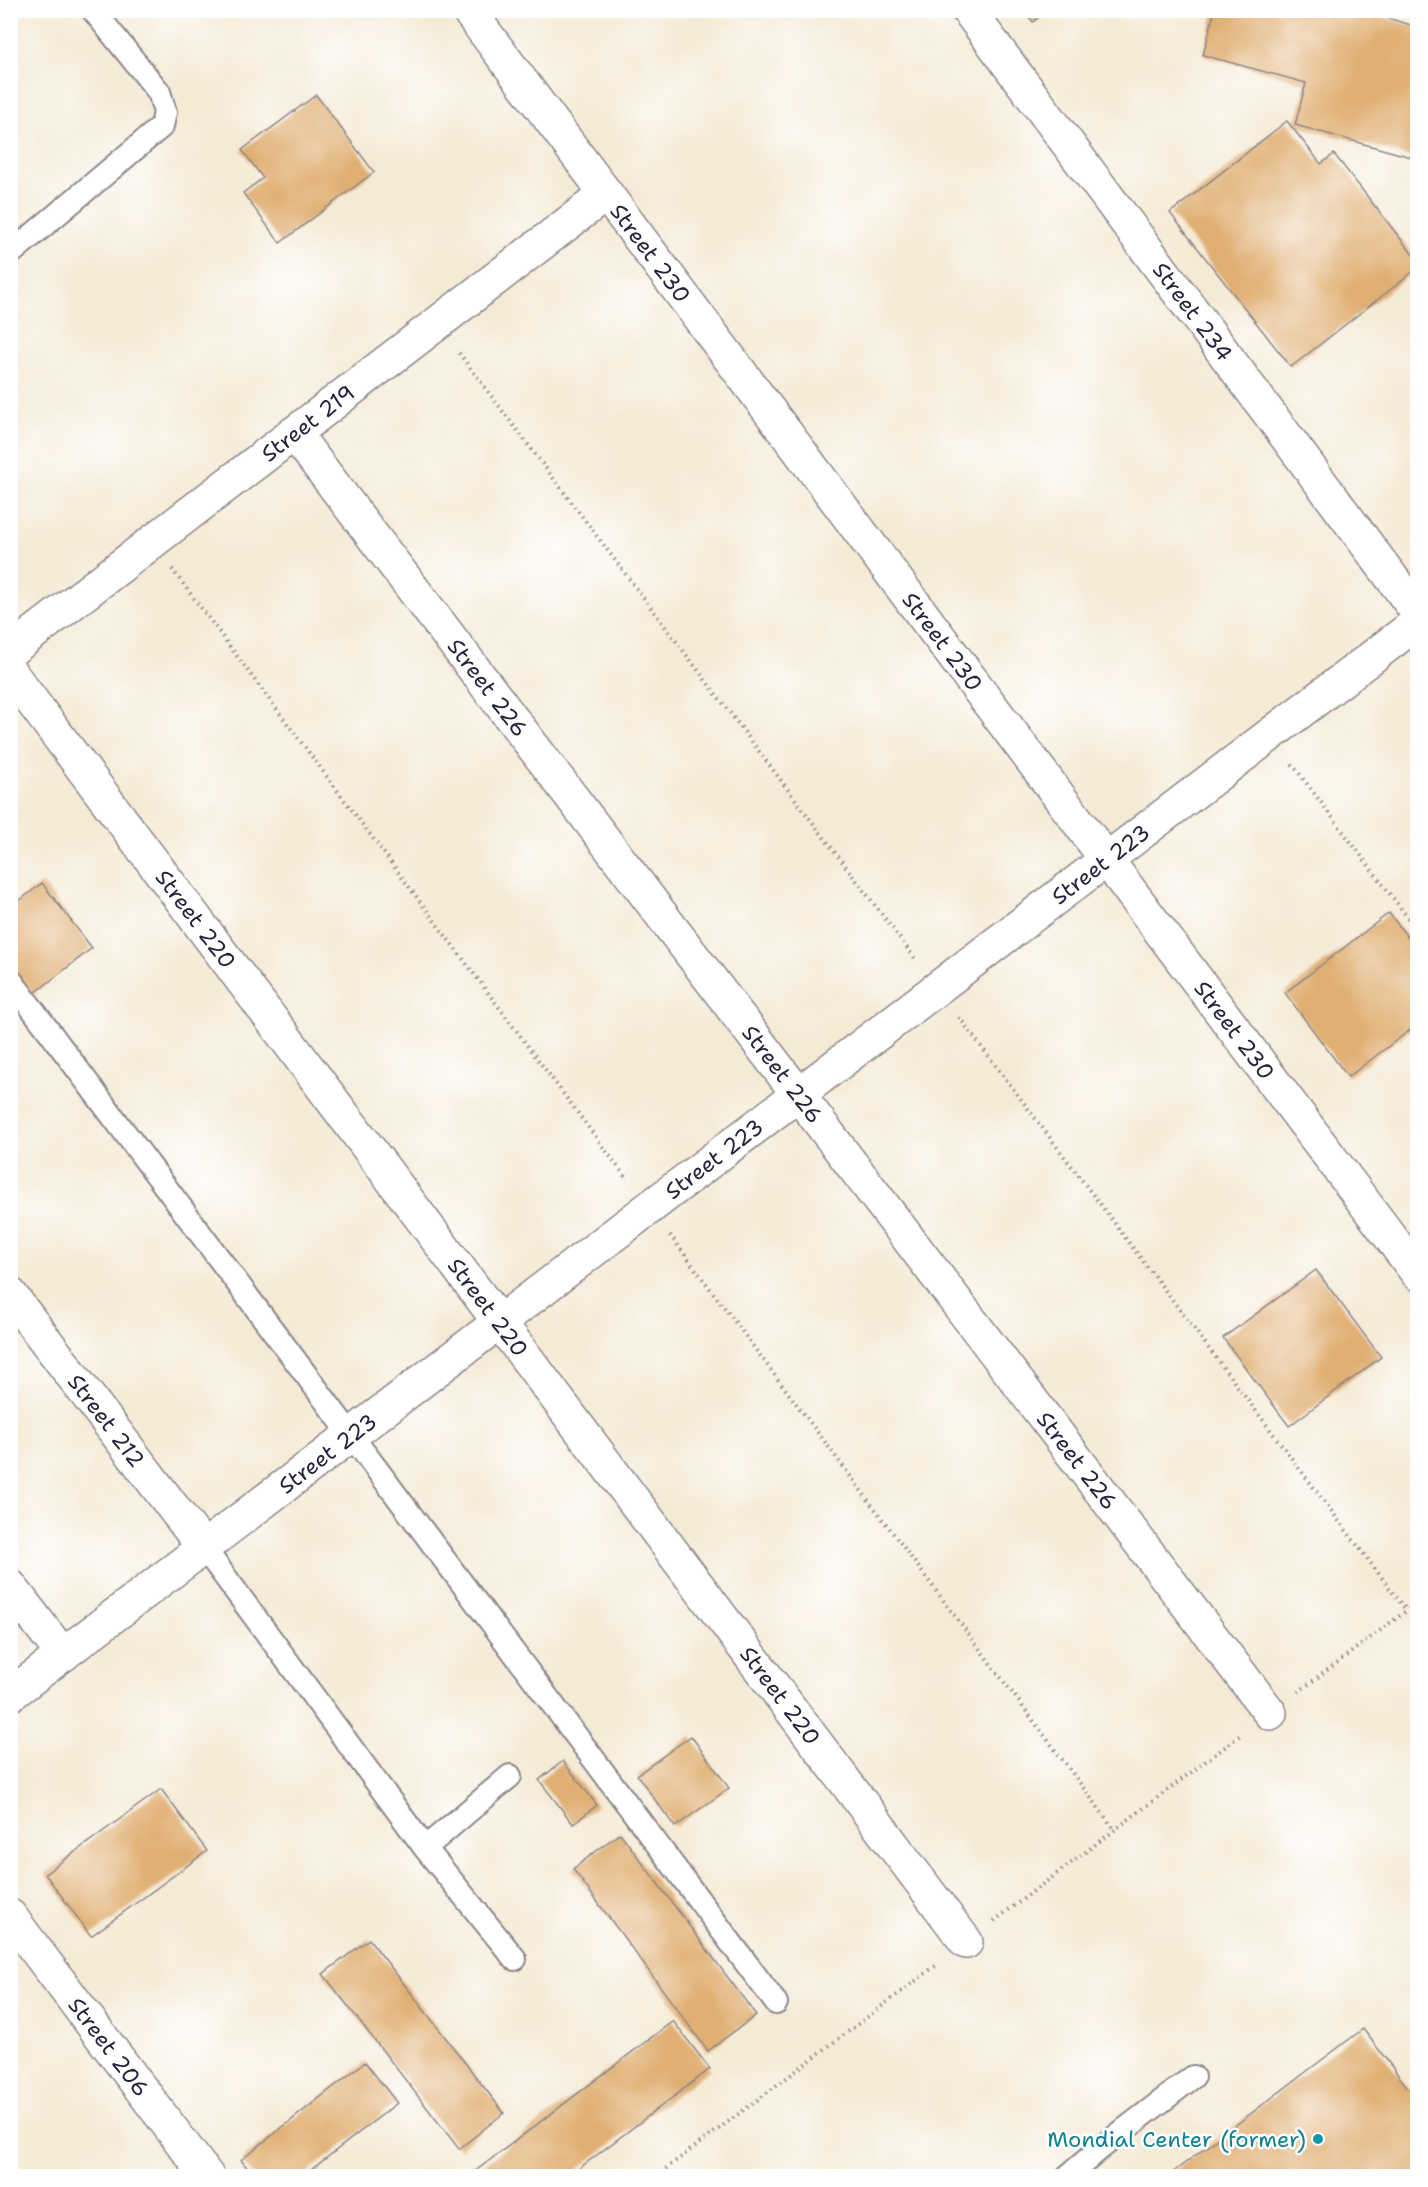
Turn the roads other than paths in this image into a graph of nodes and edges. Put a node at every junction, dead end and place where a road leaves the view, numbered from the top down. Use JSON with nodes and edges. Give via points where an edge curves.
{"nodes":[{"id":1,"x":93,"y":10,"type":"edge"},
{"id":2,"x":468,"y":10,"type":"edge"},
{"id":3,"x":968,"y":10,"type":"edge"},
{"id":4,"x":606,"y":194,"type":"junction"},
{"id":5,"x":10,"y":254,"type":"edge"},
{"id":6,"x":294,"y":433,"type":"junction"},
{"id":7,"x":1418,"y":614,"type":"edge"},
{"id":8,"x":1418,"y":622,"type":"edge"},
{"id":9,"x":10,"y":651,"type":"edge"},
{"id":10,"x":10,"y":672,"type":"edge"},
{"id":11,"x":1107,"y":861,"type":"junction"},
{"id":12,"x":10,"y":979,"type":"edge"},
{"id":13,"x":799,"y":1094,"type":"junction"},
{"id":14,"x":1418,"y":1274,"type":"edge"},
{"id":15,"x":10,"y":1294,"type":"edge"},
{"id":16,"x":500,"y":1322,"type":"junction"},
{"id":17,"x":351,"y":1435,"type":"junction"},
{"id":18,"x":204,"y":1548,"type":"junction"},
{"id":19,"x":10,"y":1586,"type":"edge"},
{"id":20,"x":63,"y":1655,"type":"junction"},
{"id":21,"x":10,"y":1695,"type":"edge"},
{"id":22,"x":1270,"y":1713,"type":"road end"},
{"id":23,"x":510,"y":1776,"type":"dead end"},
{"id":24,"x":425,"y":1848,"type":"junction"},
{"id":25,"x":10,"y":1916,"type":"edge"},
{"id":26,"x":966,"y":1942,"type":"road end"},
{"id":27,"x":515,"y":1959,"type":"dead end"},
{"id":28,"x":776,"y":2003,"type":"dead end"},
{"id":29,"x":1193,"y":2077,"type":"dead end"},
{"id":30,"x":207,"y":2176,"type":"edge"},
{"id":31,"x":1068,"y":2176,"type":"edge"}],
"edges":[{"from":1,"to":5,"type":"lane","via":[[159,92],[165,111],[162,126]]},
{"from":2,"to":4,"type":"street","name":"Street 230"},
{"from":3,"to":7,"type":"street","name":"Street 234"},
{"from":4,"to":6,"type":"street","name":"Street 219"},
{"from":4,"to":11,"type":"street","name":"Street 230"},
{"from":6,"to":9,"type":"street","name":"Street 219"},
{"from":6,"to":13,"type":"street","name":"Street 226"},
{"from":8,"to":11,"type":"street","name":"Street 223"},
{"from":10,"to":16,"type":"street","name":"Street 220"},
{"from":11,"to":13,"type":"street","name":"Street 223"},
{"from":11,"to":14,"type":"street","name":"Street 230"},
{"from":12,"to":17,"type":"lane"},
{"from":13,"to":16,"type":"street","name":"Street 223"},
{"from":13,"to":22,"type":"street","name":"Street 226"},
{"from":15,"to":18,"type":"street","name":"Street 212"},
{"from":16,"to":17,"type":"street","name":"Street 223"},
{"from":16,"to":26,"type":"street","name":"Street 220"},
{"from":17,"to":18,"type":"street","name":"Street 223"},
{"from":17,"to":28,"type":"lane"},
{"from":18,"to":20,"type":"street","name":"Street 223"},
{"from":18,"to":24,"type":"lane"},
{"from":19,"to":20,"type":"street"},
{"from":20,"to":21,"type":"street","name":"Street 223"},
{"from":23,"to":24,"type":"lane"},
{"from":24,"to":27,"type":"lane"},
{"from":25,"to":30,"type":"street","name":"Street 206"},
{"from":29,"to":31,"type":"lane"}]}
